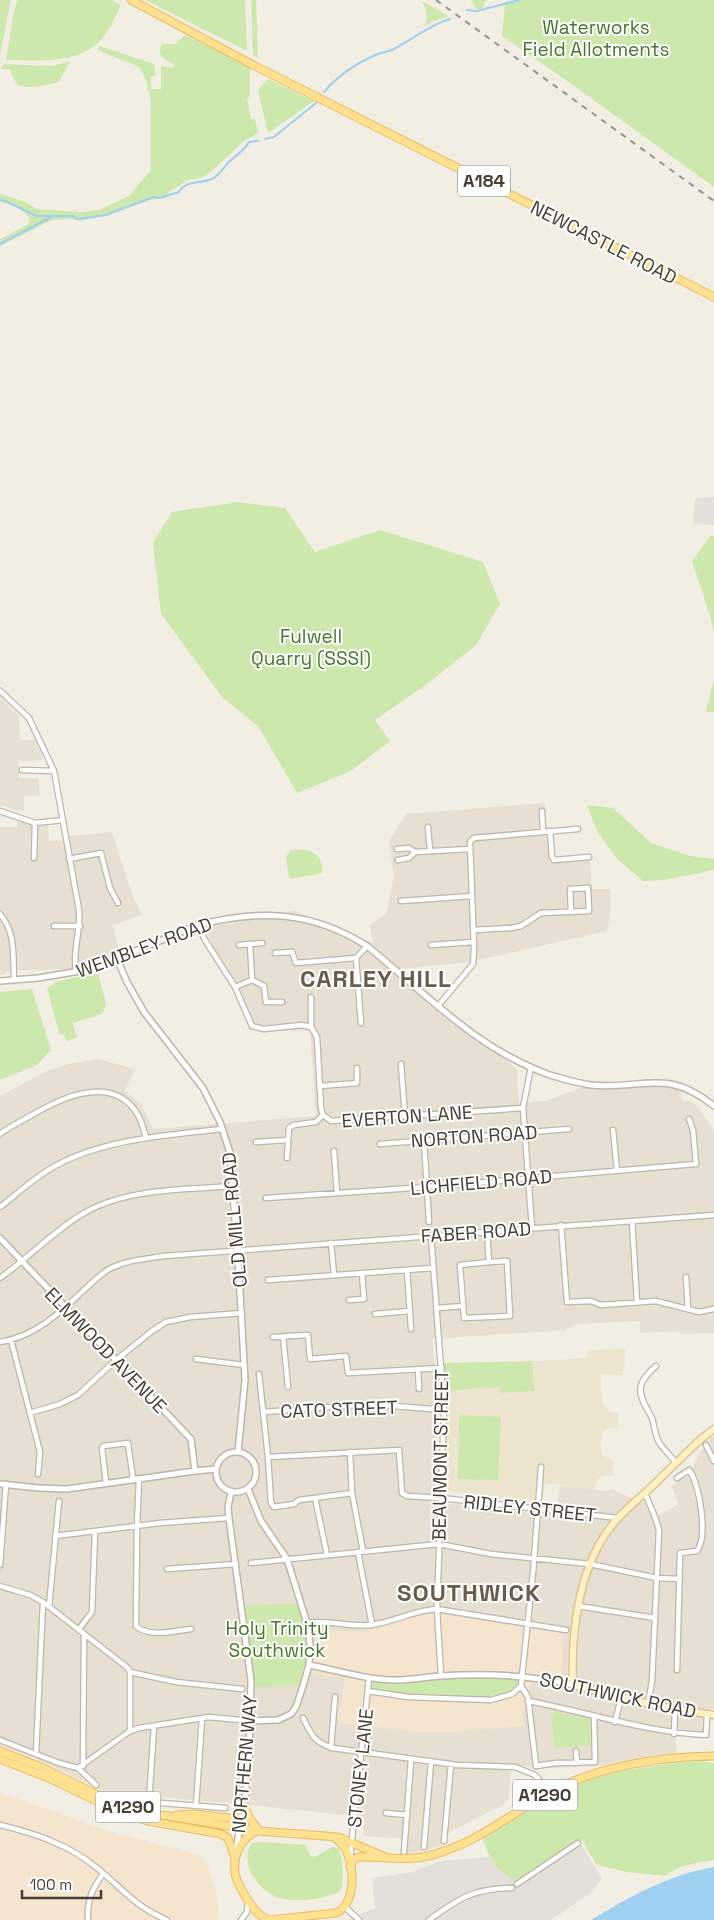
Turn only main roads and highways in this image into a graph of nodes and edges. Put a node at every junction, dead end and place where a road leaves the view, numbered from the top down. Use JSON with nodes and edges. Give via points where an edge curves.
{"nodes":[{"id":1,"x":131,"y":0,"type":"edge"},
{"id":2,"x":714,"y":297,"type":"edge"},
{"id":3,"x":714,"y":1429,"type":"edge"},
{"id":4,"x":710,"y":1714,"type":"edge"},
{"id":5,"x":0,"y":1751,"type":"edge"},
{"id":6,"x":714,"y":1756,"type":"edge"},
{"id":7,"x":0,"y":1759,"type":"edge"},
{"id":8,"x":166,"y":1816,"type":"junction"},
{"id":9,"x":258,"y":1831,"type":"junction"},
{"id":10,"x":332,"y":1836,"type":"junction"},
{"id":11,"x":385,"y":1857,"type":"junction"},
{"id":12,"x":236,"y":1858,"type":"junction"},
{"id":13,"x":350,"y":1867,"type":"junction"},
{"id":14,"x":256,"y":1912,"type":"junction"},
{"id":15,"x":290,"y":1919,"type":"edge"},
{"id":16,"x":259,"y":1920,"type":"edge"},
{"id":17,"x":270,"y":1920,"type":"edge"}],
"edges":[{"from":1,"to":2,"type":"main road","name":"NEWCASTLE ROAD","number":"A184","via":[[253,65]]},
{"from":3,"to":4,"type":"main road","name":"SOUTHWICK ROAD","via":[[618,1518],[603,1538],[590,1564],[578,1606],[572,1652],[573,1685],[648,1704]]},
{"from":5,"to":8,"type":"main road","number":"A1290","via":[[110,1801]]},
{"from":6,"to":11,"type":"main road","number":"A1290","via":[[664,1759],[583,1778],[550,1792],[456,1847],[424,1857]]},
{"from":7,"to":12,"type":"main road","number":"A1290","via":[[51,1779],[108,1809],[221,1834],[228,1838]]},
{"from":8,"to":9,"type":"main road","number":"A1290"},
{"from":8,"to":9,"type":"main road","via":[[194,1814],[230,1818],[244,1806]]},
{"from":9,"to":10,"type":"main road","number":"A1290"},
{"from":9,"to":12,"type":"main road","via":[[245,1838]]},
{"from":10,"to":11,"type":"main road","number":"A1290"},
{"from":10,"to":13,"type":"main road","via":[[344,1844]]},
{"from":11,"to":13,"type":"main road","number":"A1290","via":[[359,1856]]},
{"from":12,"to":14,"type":"main road","name":"NORTHERN WAY","number":"A1290","via":[[236,1878]]},
{"from":13,"to":15,"type":"main road","number":"A1290","via":[[351,1897],[345,1907],[336,1913]]},
{"from":14,"to":16,"type":"main road","name":"NORTHERN WAY"},
{"from":14,"to":17,"type":"main road","name":"NORTHERN WAY","number":"A1290"},
{"from":15,"to":17,"type":"main road","number":"A1290"}]}
